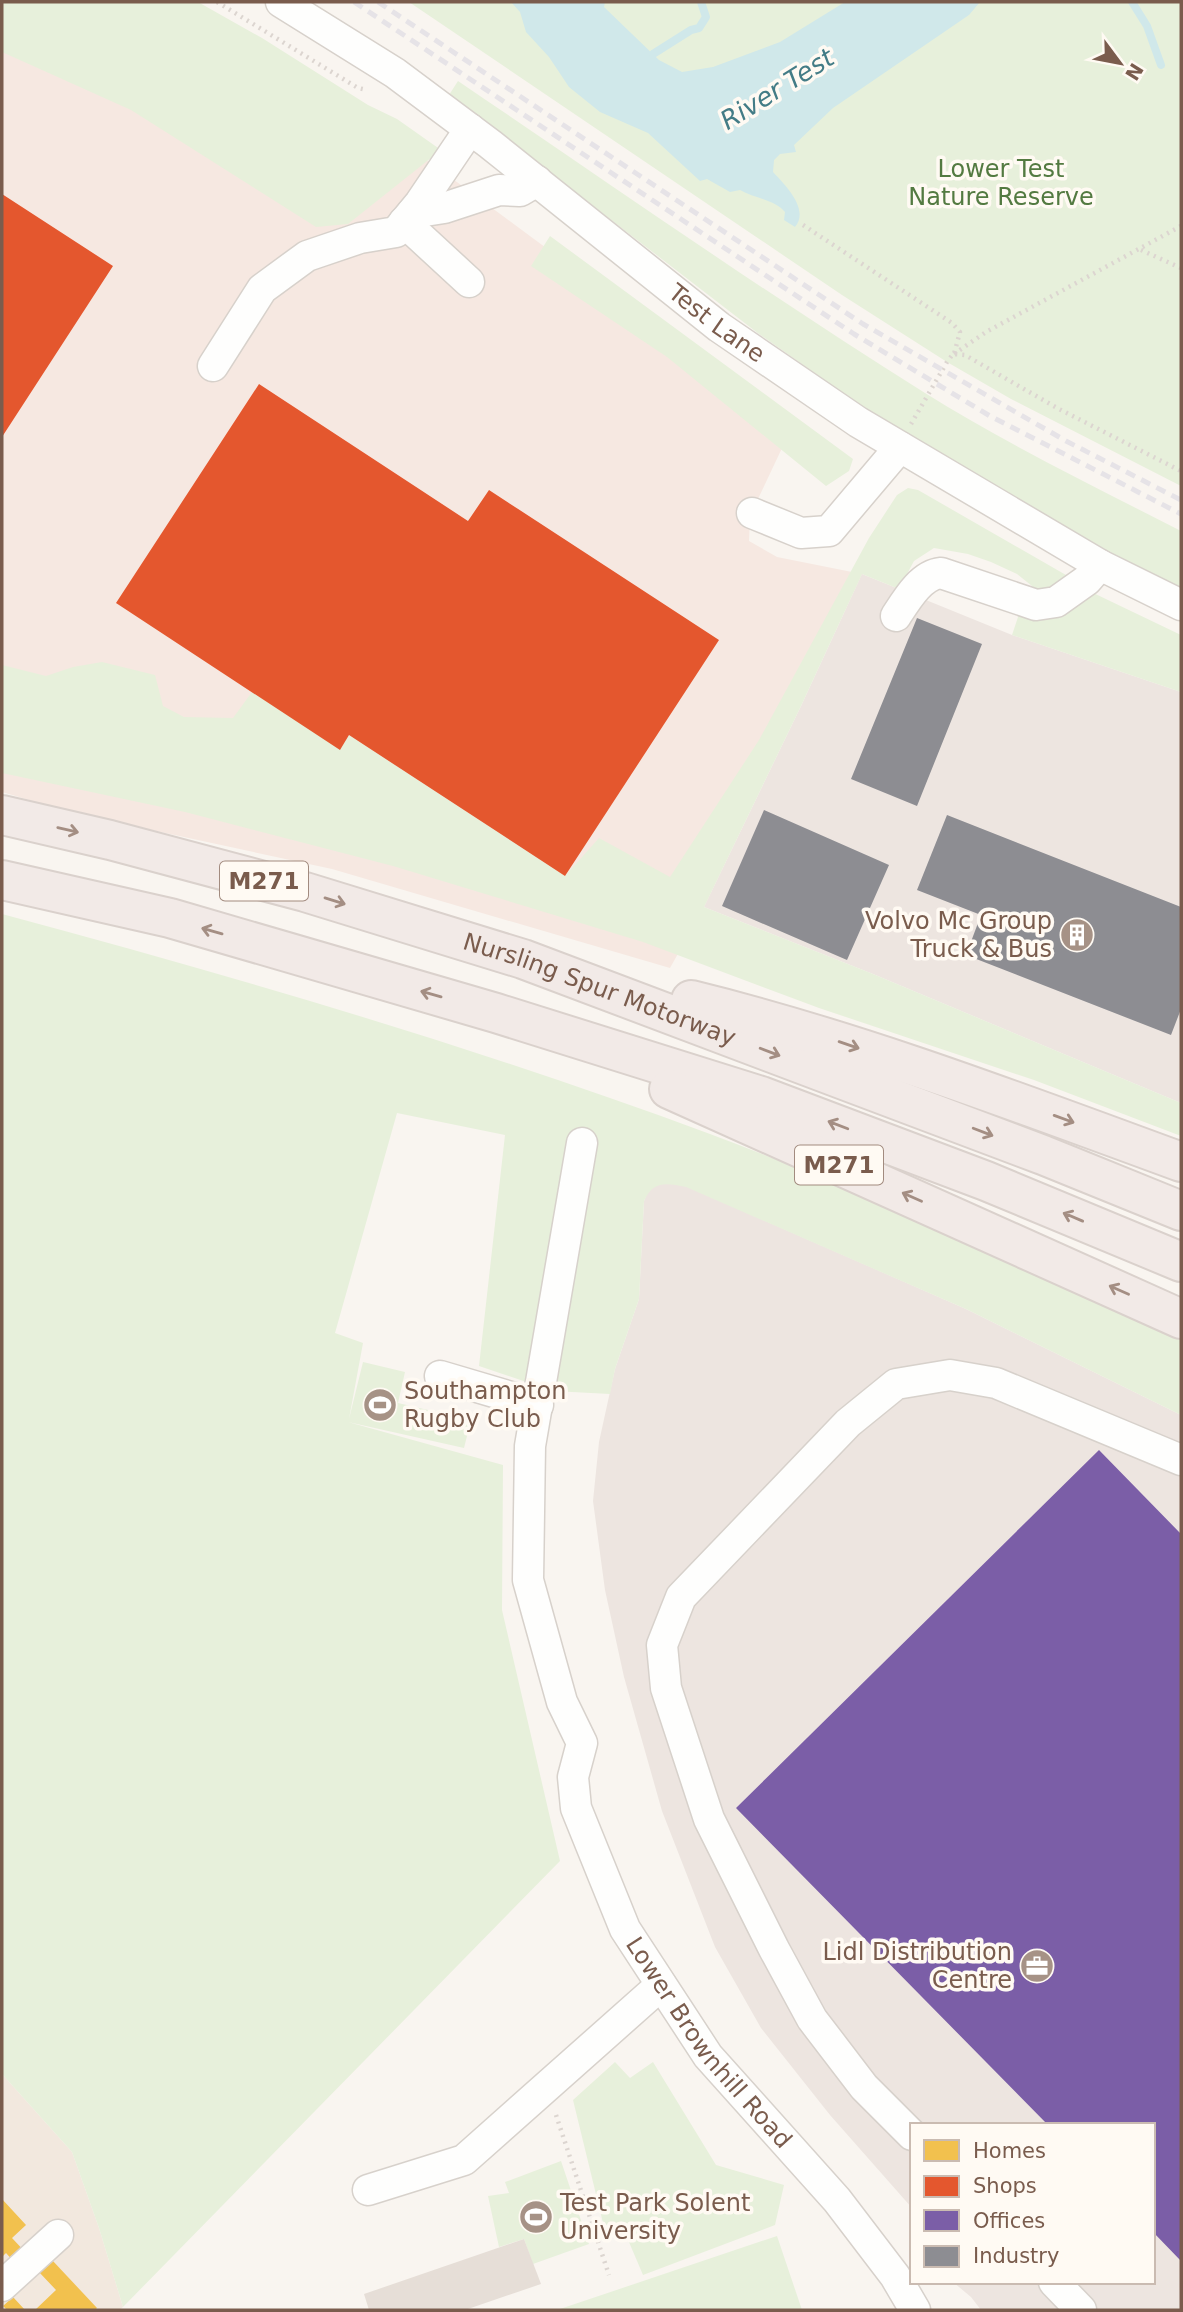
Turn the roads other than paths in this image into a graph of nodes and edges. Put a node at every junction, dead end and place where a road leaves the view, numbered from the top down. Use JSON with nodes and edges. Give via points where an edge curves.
{"nodes":[{"id":1,"x":281,"y":2,"type":"edge"},
{"id":2,"x":470,"y":129,"type":"junction"},
{"id":3,"x":537,"y":181,"type":"junction"},
{"id":4,"x":408,"y":218,"type":"junction"},
{"id":5,"x":469,"y":282,"type":"dead end"},
{"id":6,"x":213,"y":366,"type":"dead end"},
{"id":7,"x":900,"y":447,"type":"junction"},
{"id":8,"x":752,"y":513,"type":"dead end"},
{"id":9,"x":1100,"y":565,"type":"junction"},
{"id":10,"x":1181,"y":605,"type":"edge"},
{"id":11,"x":896,"y":616,"type":"dead end"},
{"id":12,"x":2,"y":815,"type":"edge"},
{"id":13,"x":2,"y":880,"type":"edge"},
{"id":14,"x":523,"y":959,"type":"junction"},
{"id":15,"x":496,"y":1013,"type":"junction"},
{"id":16,"x":582,"y":1143,"type":"dead end"},
{"id":17,"x":1181,"y":1161,"type":"edge"},
{"id":18,"x":1181,"y":1211,"type":"edge"},
{"id":19,"x":1181,"y":1262,"type":"edge"},
{"id":20,"x":1181,"y":1319,"type":"edge"},
{"id":21,"x":439,"y":1376,"type":"dead end"},
{"id":22,"x":538,"y":1405,"type":"junction"},
{"id":23,"x":1181,"y":1460,"type":"edge"},
{"id":24,"x":661,"y":1984,"type":"junction"},
{"id":25,"x":910,"y":2134,"type":"edge"},
{"id":26,"x":368,"y":2190,"type":"dead end"},
{"id":27,"x":58,"y":2235,"type":"dead end"},
{"id":28,"x":1056,"y":2284,"type":"edge"},
{"id":29,"x":2,"y":2286,"type":"edge"},
{"id":30,"x":915,"y":2310,"type":"edge"},
{"id":31,"x":1081,"y":2310,"type":"edge"}],
"edges":[{"from":1,"to":2,"type":"street","name":"Test Lane","via":[[395,73]]},
{"from":2,"to":3,"type":"street","name":"Test Lane"},
{"from":2,"to":4,"type":"street"},
{"from":3,"to":4,"type":"street","via":[[520,191],[499,190]]},
{"from":3,"to":7,"type":"street","name":"Test Lane","via":[[719,327]]},
{"from":4,"to":5,"type":"street"},
{"from":4,"to":6,"type":"street","via":[[396,232],[307,256],[262,289]]},
{"from":7,"to":8,"type":"street","via":[[829,531],[801,533]]},
{"from":7,"to":9,"type":"street","name":"Test Lane"},
{"from":9,"to":10,"type":"street","name":"Test Lane"},
{"from":9,"to":11,"type":"street","via":[[1056,602],[1036,605],[941,573],[931,574]]},
{"from":12,"to":14,"type":"highway","name":"Nursling Spur Motorway","number":"M271","one_way":true,"via":[[305,892]]},
{"from":15,"to":13,"type":"highway","name":"Nursling Spur Motorway","number":"M271","one_way":true,"via":[[170,918]]},
{"from":14,"to":17,"type":"highway","number":"M271","one_way":true,"via":[[776,1021]]},
{"from":14,"to":18,"type":"highway","name":"Nursling Spur Motorway","number":"M271","one_way":true},
{"from":19,"to":15,"type":"highway","name":"Nursling Spur Motorway","number":"M271","one_way":true,"via":[[986,1181],[761,1096]]},
{"from":20,"to":15,"type":"highway","number":"M271","one_way":true},
{"from":16,"to":22,"type":"street"},
{"from":21,"to":22,"type":"street"},
{"from":22,"to":24,"type":"street","name":"Lower Brownhill Road","via":[[530,1446],[528,1580],[562,1702],[582,1743],[573,1777],[576,1808],[625,1929]]},
{"from":23,"to":25,"type":"street","via":[[996,1383],[950,1375],[895,1384],[848,1423],[681,1597],[662,1644],[666,1688],[709,1819],[774,1949],[812,2019],[864,2087]]},
{"from":24,"to":26,"type":"street","via":[[464,2160]]},
{"from":24,"to":30,"type":"street","name":"Lower Brownhill Road","via":[[708,2056],[837,2200]]},
{"from":27,"to":29,"type":"street"},
{"from":28,"to":31,"type":"street"}]}
